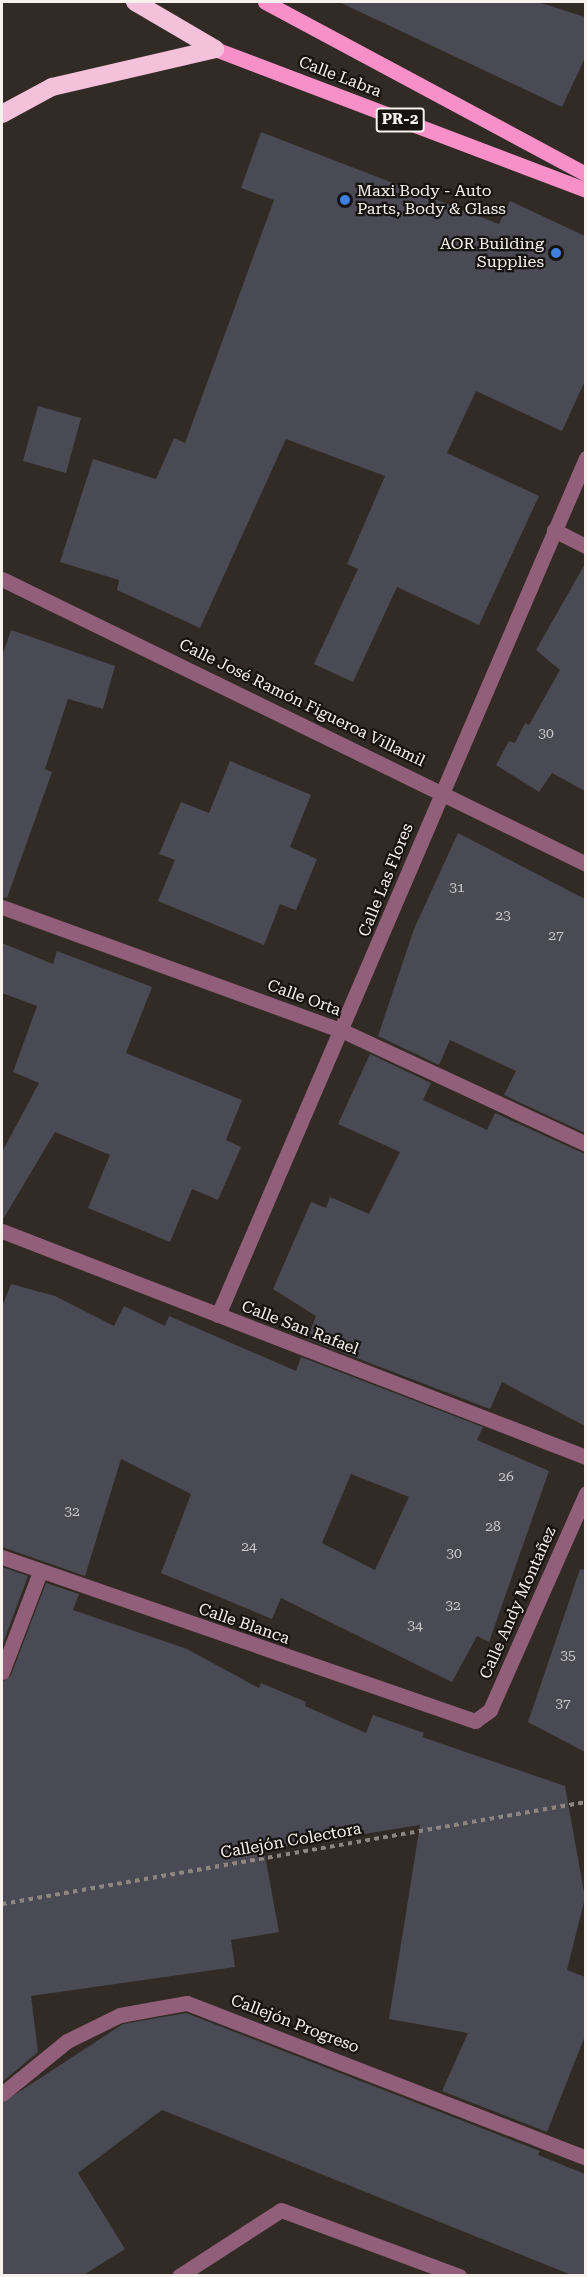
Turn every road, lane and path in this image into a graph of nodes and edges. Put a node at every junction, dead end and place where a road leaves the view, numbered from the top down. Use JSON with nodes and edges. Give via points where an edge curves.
{"nodes":[{"id":1,"x":135,"y":2,"type":"edge"},
{"id":2,"x":265,"y":2,"type":"edge"},
{"id":3,"x":215,"y":49,"type":"junction"},
{"id":4,"x":2,"y":114,"type":"edge"},
{"id":5,"x":585,"y":174,"type":"edge"},
{"id":6,"x":585,"y":190,"type":"edge"},
{"id":7,"x":585,"y":458,"type":"edge"},
{"id":8,"x":554,"y":530,"type":"junction"},
{"id":9,"x":585,"y":546,"type":"edge"},
{"id":10,"x":2,"y":579,"type":"edge"},
{"id":11,"x":443,"y":791,"type":"junction"},
{"id":12,"x":585,"y":864,"type":"edge"},
{"id":13,"x":2,"y":907,"type":"edge"},
{"id":14,"x":344,"y":1031,"type":"junction"},
{"id":15,"x":585,"y":1144,"type":"edge"},
{"id":16,"x":2,"y":1231,"type":"edge"},
{"id":17,"x":218,"y":1315,"type":"junction"},
{"id":18,"x":585,"y":1457,"type":"edge"},
{"id":19,"x":585,"y":1493,"type":"edge"},
{"id":20,"x":2,"y":1557,"type":"edge"},
{"id":21,"x":40,"y":1572,"type":"junction"},
{"id":22,"x":2,"y":1672,"type":"edge"},
{"id":23,"x":475,"y":1721,"type":"joint"},
{"id":24,"x":585,"y":1803,"type":"edge"},
{"id":25,"x":2,"y":1904,"type":"edge"},
{"id":26,"x":2,"y":2094,"type":"edge"},
{"id":27,"x":585,"y":2158,"type":"edge"},
{"id":28,"x":179,"y":2276,"type":"edge"},
{"id":29,"x":459,"y":2276,"type":"edge"}],
"edges":[{"from":1,"to":3,"type":"highway","number":"PR-2"},
{"from":2,"to":5,"type":"main road","name":"Calle Labra","number":"PR-2"},
{"from":3,"to":4,"type":"highway","via":[[52,87]]},
{"from":3,"to":6,"type":"main road","name":"Calle Labra","number":"PR-2"},
{"from":7,"to":8,"type":"street","name":"Calle Las Flores"},
{"from":8,"to":9,"type":"street"},
{"from":8,"to":11,"type":"street","name":"Calle Las Flores"},
{"from":10,"to":11,"type":"street","name":"Calle José Ramón Figueroa Villamil"},
{"from":11,"to":12,"type":"street","name":"Calle José Ramón Figueroa Villamil"},
{"from":11,"to":14,"type":"street","name":"Calle Las Flores"},
{"from":13,"to":14,"type":"street","name":"Calle Orta"},
{"from":14,"to":15,"type":"street","name":"Calle Orta"},
{"from":14,"to":17,"type":"street","name":"Calle Las Flores"},
{"from":16,"to":17,"type":"street","name":"Calle San Rafael"},
{"from":17,"to":18,"type":"street","name":"Calle San Rafael"},
{"from":19,"to":23,"type":"street","name":"Calle Andy Montañez","via":[[490,1710]]},
{"from":20,"to":21,"type":"street","name":"Calle Blanca"},
{"from":21,"to":22,"type":"street"},
{"from":21,"to":23,"type":"street","name":"Calle Blanca"},
{"from":24,"to":25,"type":"path","name":"Callejón Colectora"},
{"from":26,"to":27,"type":"street","name":"Callejón Progreso","via":[[67,2041],[120,2015],[187,2002]]},
{"from":28,"to":29,"type":"street","via":[[281,2210]]}]}
